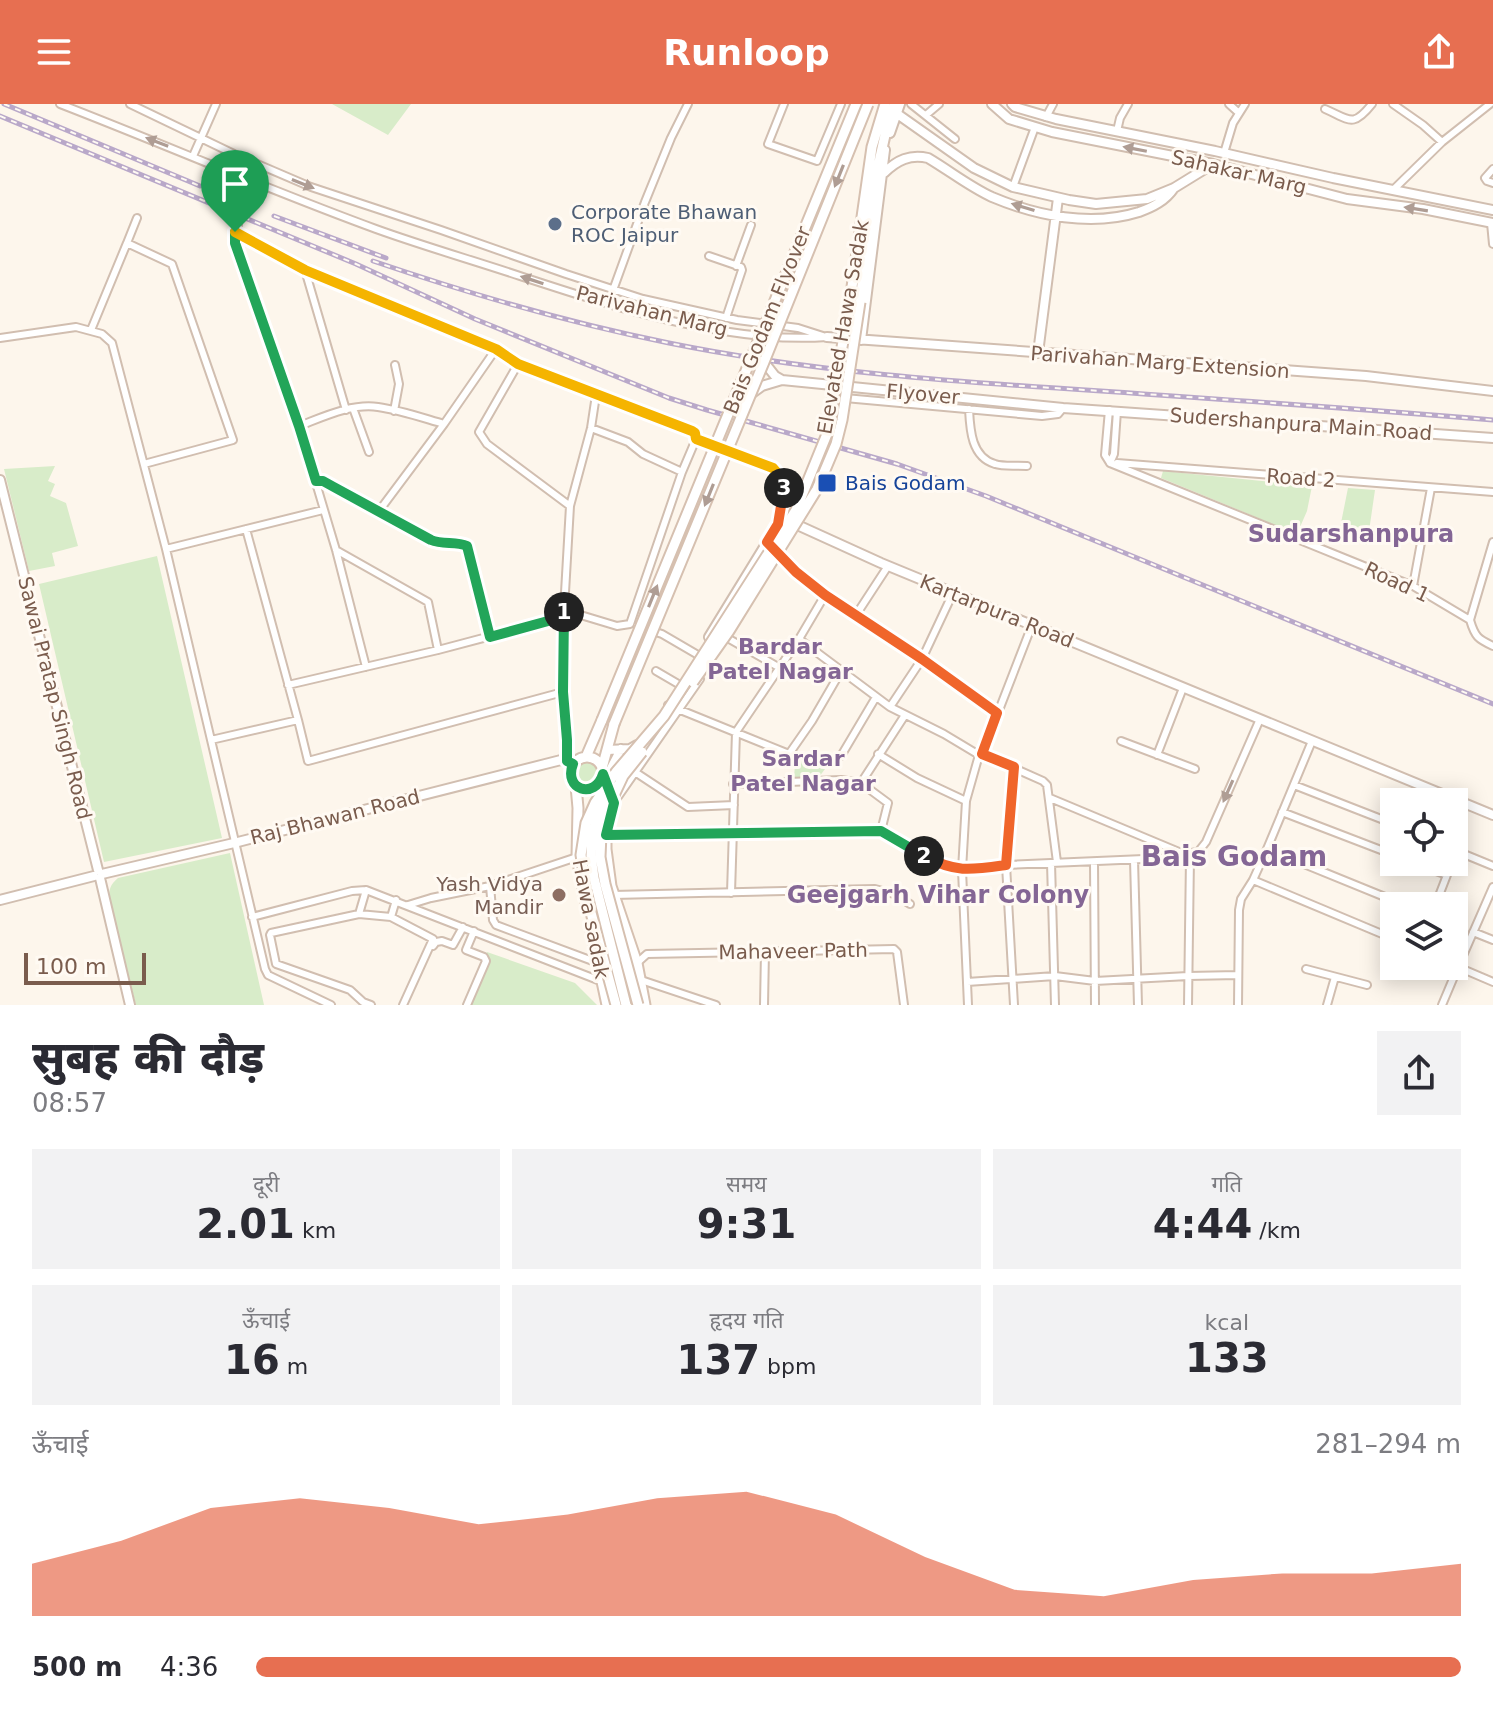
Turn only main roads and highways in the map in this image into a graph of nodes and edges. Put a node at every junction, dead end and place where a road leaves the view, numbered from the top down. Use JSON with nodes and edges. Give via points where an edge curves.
{"nodes":[{"id":1,"x":856,"y":104,"type":"edge"},
{"id":2,"x":868,"y":104,"type":"edge"},
{"id":3,"x":885,"y":104,"type":"edge"},
{"id":4,"x":897,"y":107,"type":"edge"},
{"id":5,"x":586,"y":757,"type":"junction"},
{"id":6,"x":604,"y":774,"type":"junction"},
{"id":7,"x":623,"y":776,"type":"junction"},
{"id":8,"x":576,"y":786,"type":"junction"},
{"id":9,"x":623,"y":924,"type":"junction"},
{"id":10,"x":592,"y":932,"type":"junction"},
{"id":11,"x":607,"y":1005,"type":"edge"},
{"id":12,"x":616,"y":1005,"type":"edge"},
{"id":13,"x":626,"y":1005,"type":"edge"},
{"id":14,"x":638,"y":1005,"type":"edge"},
{"id":15,"x":645,"y":1005,"type":"edge"}],
"edges":[{"from":5,"to":1,"type":"main road","name":"Bais Godam Flyover","one_way":true,"bridge":true},
{"from":2,"to":6,"type":"main road","name":"Bais Godam Flyover","one_way":true,"bridge":true,"via":[[614,724]]},
{"from":3,"to":12,"type":"main road","name":"Elevated Hawa Sadak","bridge":true,"via":[[872,147],[827,434],[808,483],[664,716],[616,772],[586,823],[581,855]]},
{"from":4,"to":7,"type":"main road","name":"Elevated Hawa Sadak","bridge":true,"via":[[890,113],[874,184],[836,444],[817,489],[729,631]]},
{"from":5,"to":6,"type":"main road","via":[[596,759]]},
{"from":5,"to":8,"type":"main road","via":[[570,762]]},
{"from":6,"to":8,"type":"main road","via":[[591,789]]},
{"from":6,"to":9,"type":"main road","name":"Hawa sadak","via":[[614,803],[606,849]]},
{"from":7,"to":13,"type":"main road","bridge":true,"via":[[600,809],[591,856]]},
{"from":7,"to":14,"type":"main road","name":"Elevated Hawa Sadak","bridge":true,"via":[[608,808],[600,857]]},
{"from":8,"to":10,"type":"main road","name":"Hawa sadak","via":[[577,857]]},
{"from":9,"to":10,"type":"main road"},
{"from":9,"to":15,"type":"main road","name":"Hawa sadak"},
{"from":10,"to":11,"type":"main road","name":"Hawa sadak"}]}
